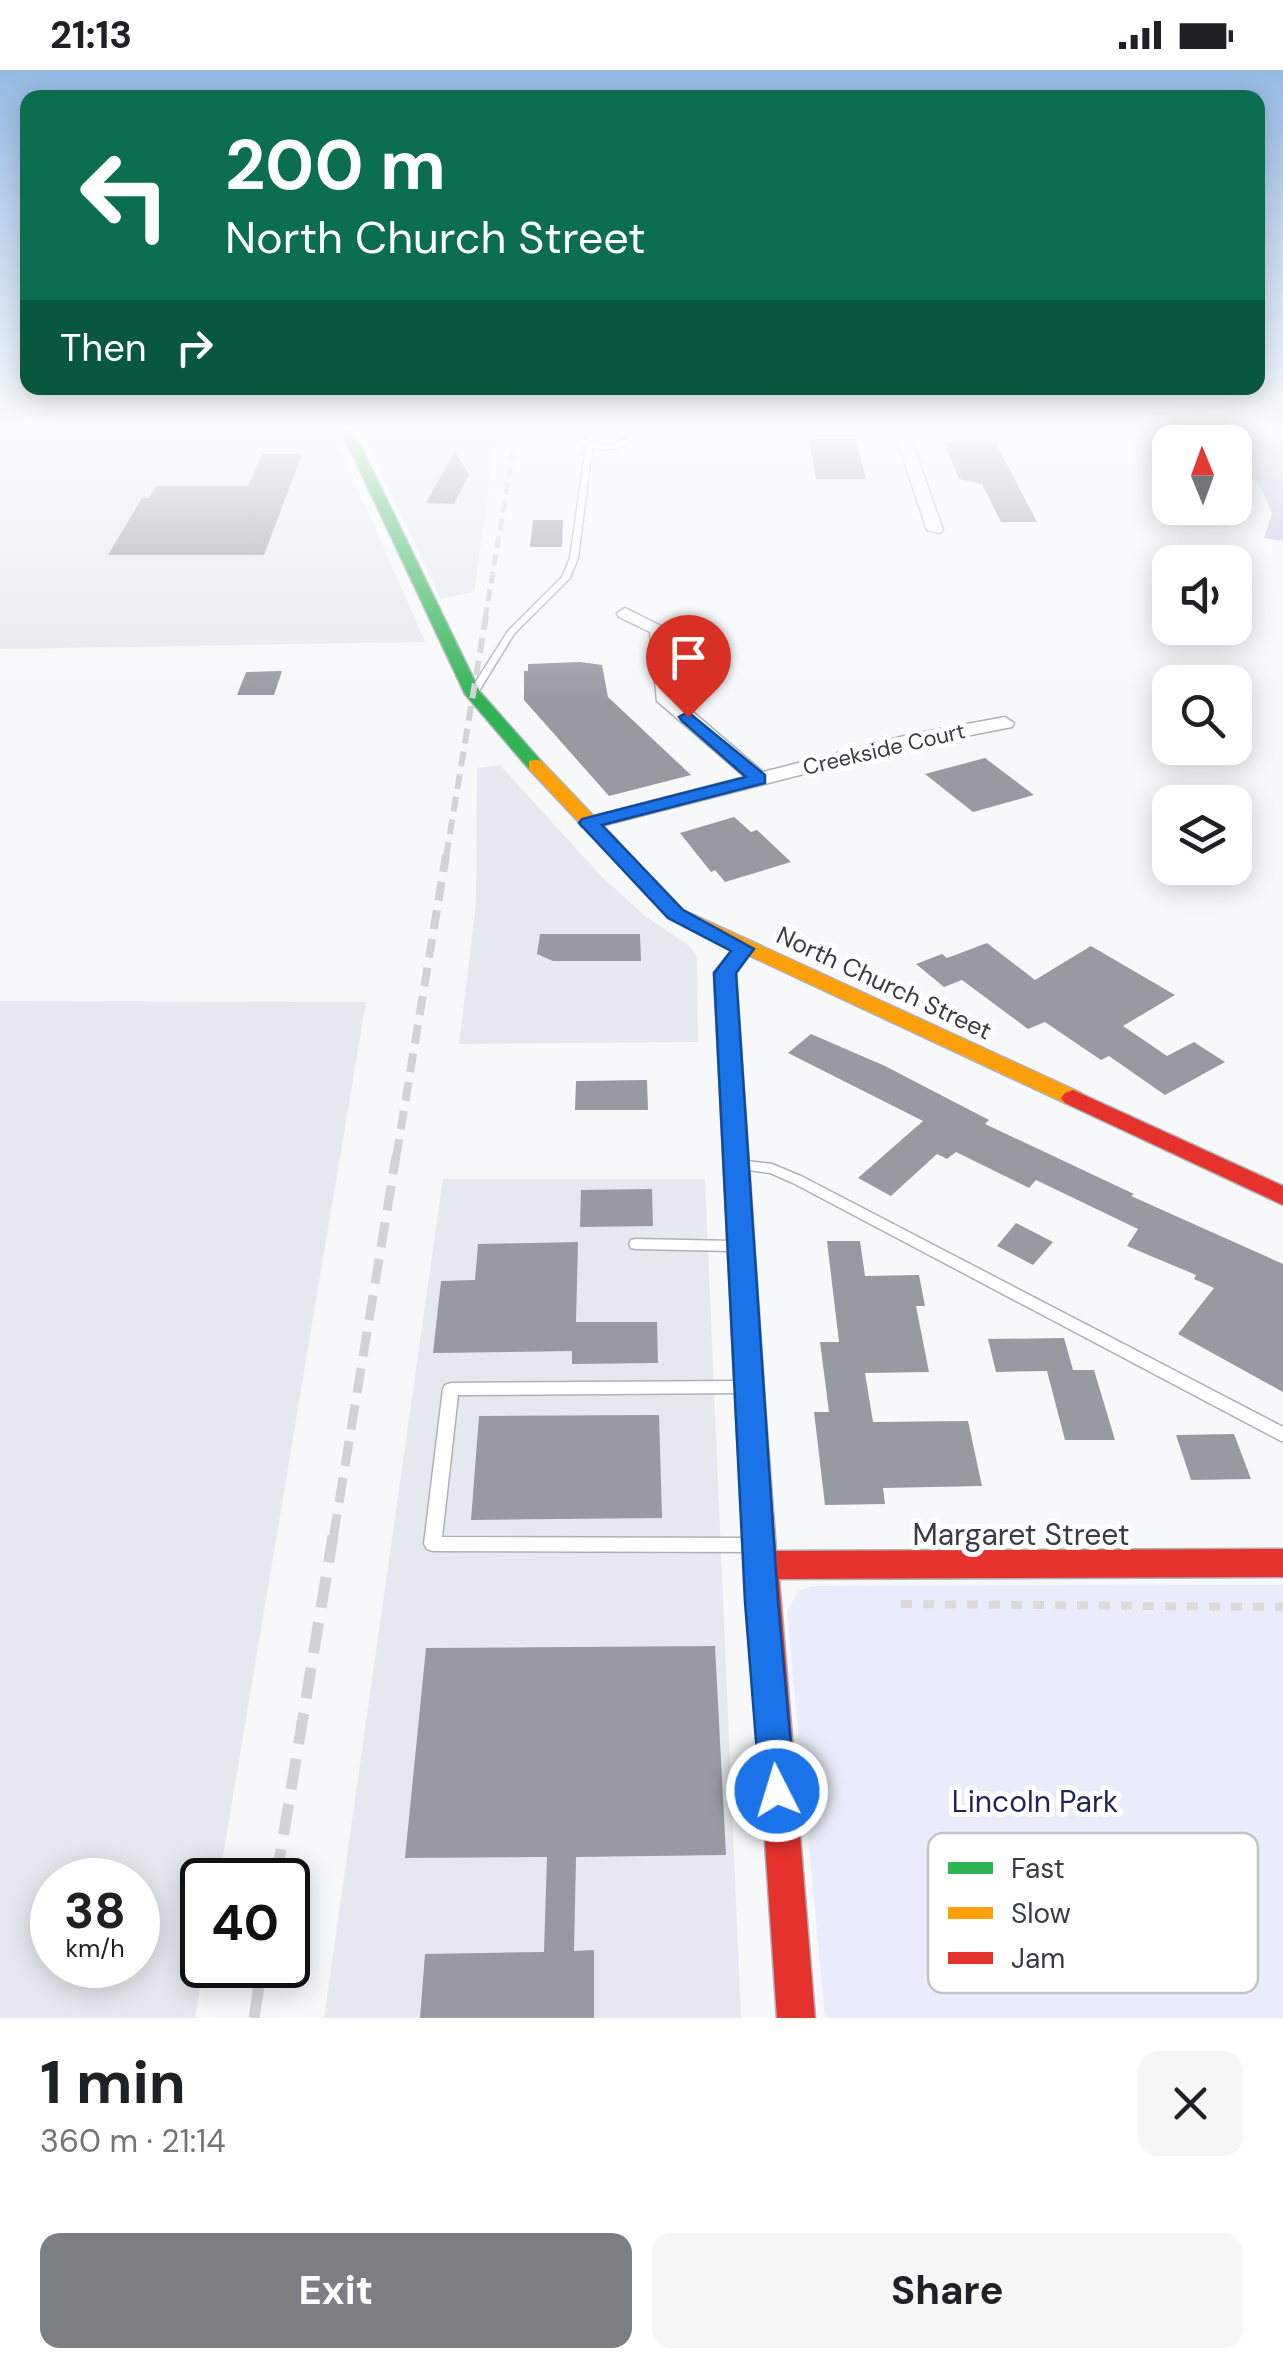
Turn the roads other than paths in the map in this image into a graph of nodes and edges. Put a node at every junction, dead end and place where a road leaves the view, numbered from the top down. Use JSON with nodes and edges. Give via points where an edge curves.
{"nodes":[{"id":1,"x":389,"y":519,"type":"edge"},
{"id":2,"x":579,"y":519,"type":"edge"},
{"id":3,"x":931,"y":519,"type":"edge"},
{"id":4,"x":935,"y":530,"type":"dead end"},
{"id":5,"x":626,"y":614,"type":"dead end"},
{"id":6,"x":472,"y":694,"type":"junction"},
{"id":7,"x":1005,"y":723,"type":"dead end"},
{"id":8,"x":759,"y":779,"type":"junction"},
{"id":9,"x":589,"y":823,"type":"junction"},
{"id":10,"x":743,"y":949,"type":"junction"},
{"id":11,"x":736,"y":1165,"type":"junction"},
{"id":12,"x":1283,"y":1196,"type":"edge"},
{"id":13,"x":636,"y":1244,"type":"dead end"},
{"id":14,"x":741,"y":1246,"type":"junction"},
{"id":15,"x":749,"y":1387,"type":"junction"},
{"id":16,"x":1283,"y":1435,"type":"edge"},
{"id":17,"x":760,"y":1555,"type":"junction"},
{"id":18,"x":1283,"y":1563,"type":"edge"},
{"id":19,"x":796,"y":2018,"type":"edge"}],
"edges":[{"from":1,"to":6,"type":"main road","name":"North Church Street"},
{"from":2,"to":6,"type":"lane","via":[[566,578],[511,633]]},
{"from":3,"to":4,"type":"street"},
{"from":5,"to":8,"type":"street","via":[[658,629],[664,697]]},
{"from":6,"to":9,"type":"main road","name":"North Church Street"},
{"from":7,"to":8,"type":"street","name":"Creekside Court"},
{"from":8,"to":9,"type":"street","name":"Creekside Court"},
{"from":9,"to":10,"type":"main road","name":"North Church Street","via":[[676,914]]},
{"from":10,"to":11,"type":"main road","via":[[725,973]]},
{"from":10,"to":12,"type":"main road","name":"North Church Street"},
{"from":11,"to":14,"type":"main road"},
{"from":11,"to":16,"type":"lane","via":[[798,1180]]},
{"from":13,"to":14,"type":"lane"},
{"from":14,"to":15,"type":"main road"},
{"from":15,"to":17,"type":"main road"},
{"from":15,"to":17,"type":"lane","via":[[451,1389],[432,1544]]},
{"from":17,"to":18,"type":"main road","name":"Margaret Street"},
{"from":17,"to":19,"type":"main road"}]}
